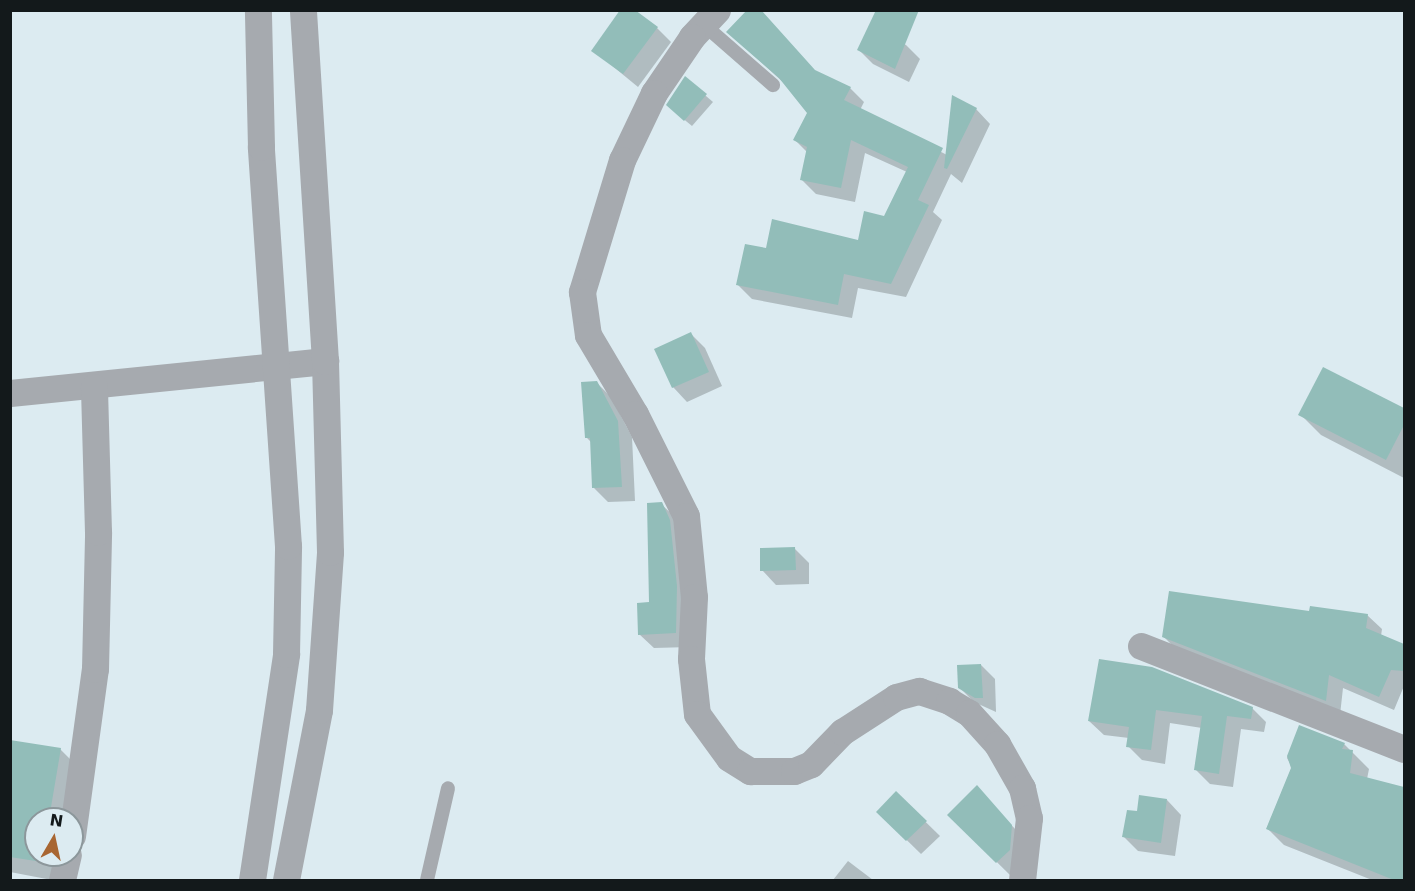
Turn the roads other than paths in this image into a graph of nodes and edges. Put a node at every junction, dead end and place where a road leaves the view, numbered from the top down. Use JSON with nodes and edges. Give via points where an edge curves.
{"nodes":[{"id":1,"x":258,"y":10,"type":"edge"},
{"id":2,"x":303,"y":10,"type":"edge"},
{"id":3,"x":710,"y":17,"type":"edge"},
{"id":4,"x":773,"y":85,"type":"dead end"},
{"id":5,"x":325,"y":361,"type":"junction"},
{"id":6,"x":278,"y":366,"type":"junction"},
{"id":7,"x":94,"y":387,"type":"junction"},
{"id":8,"x":10,"y":393,"type":"edge"},
{"id":9,"x":1141,"y":646,"type":"dead end"},
{"id":10,"x":325,"y":650,"type":"junction"},
{"id":11,"x":286,"y":654,"type":"junction"},
{"id":12,"x":1404,"y":749,"type":"edge"},
{"id":13,"x":448,"y":788,"type":"dead end"},
{"id":14,"x":76,"y":807,"type":"edge"},
{"id":15,"x":252,"y":880,"type":"edge"},
{"id":16,"x":286,"y":880,"type":"edge"},
{"id":17,"x":427,"y":880,"type":"edge"},
{"id":18,"x":1022,"y":880,"type":"edge"}],
"edges":[{"from":1,"to":6,"type":"street","via":[[261,147]]},
{"from":2,"to":5,"type":"street"},
{"from":3,"to":4,"type":"lane"},
{"from":3,"to":18,"type":"street","via":[[654,93],[622,160],[582,292],[588,335],[635,414],[686,516],[694,597],[691,659],[697,714],[729,758],[750,771],[794,771],[811,764],[842,732],[896,697],[919,691],[949,701],[969,712],[997,744],[1023,788],[1029,818]]},
{"from":5,"to":6,"type":"street"},
{"from":5,"to":10,"type":"street","via":[[330,552]]},
{"from":6,"to":7,"type":"street"},
{"from":6,"to":11,"type":"street","via":[[288,546]]},
{"from":7,"to":8,"type":"street"},
{"from":7,"to":14,"type":"street","via":[[98,532],[95,669]]},
{"from":9,"to":12,"type":"street"},
{"from":10,"to":11,"type":"street"},
{"from":10,"to":16,"type":"street","via":[[309,776]]},
{"from":11,"to":15,"type":"street"},
{"from":13,"to":17,"type":"lane"}]}
